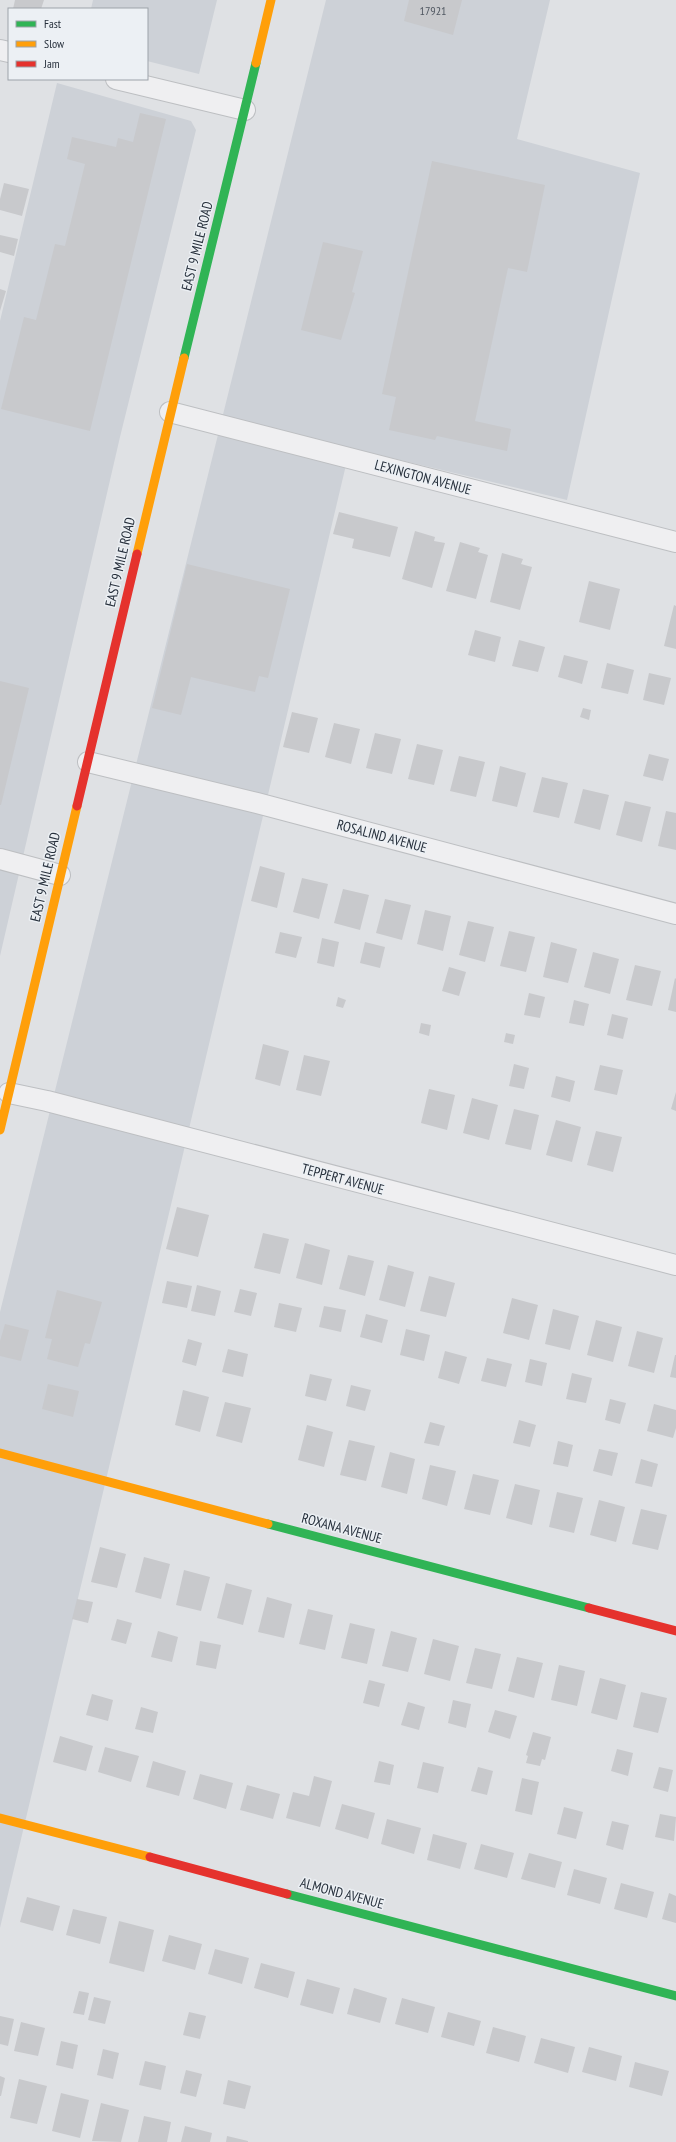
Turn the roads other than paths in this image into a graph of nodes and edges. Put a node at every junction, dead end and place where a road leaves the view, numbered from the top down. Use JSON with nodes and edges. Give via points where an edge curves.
{"nodes":[{"id":1,"x":271,"y":0,"type":"edge"},
{"id":2,"x":120,"y":80,"type":"edge"},
{"id":3,"x":245,"y":110,"type":"junction"},
{"id":4,"x":170,"y":412,"type":"junction"},
{"id":5,"x":676,"y":542,"type":"edge"},
{"id":6,"x":88,"y":762,"type":"junction"},
{"id":7,"x":0,"y":859,"type":"edge"},
{"id":8,"x":60,"y":875,"type":"junction"},
{"id":9,"x":676,"y":914,"type":"edge"},
{"id":10,"x":9,"y":1093,"type":"junction"},
{"id":11,"x":0,"y":1130,"type":"edge"},
{"id":12,"x":676,"y":1265,"type":"edge"},
{"id":13,"x":0,"y":1453,"type":"edge"},
{"id":14,"x":676,"y":1631,"type":"edge"},
{"id":15,"x":0,"y":1818,"type":"edge"},
{"id":16,"x":676,"y":1996,"type":"edge"}],
"edges":[{"from":1,"to":3,"type":"street","name":"EAST 9 MILE ROAD"},
{"from":2,"to":3,"type":"street"},
{"from":3,"to":4,"type":"street","name":"EAST 9 MILE ROAD"},
{"from":4,"to":5,"type":"street","name":"LEXINGTON AVENUE"},
{"from":4,"to":6,"type":"street","name":"EAST 9 MILE ROAD"},
{"from":6,"to":8,"type":"street","name":"EAST 9 MILE ROAD"},
{"from":6,"to":9,"type":"street","name":"ROSALIND AVENUE","via":[[257,803]]},
{"from":7,"to":8,"type":"street"},
{"from":8,"to":10,"type":"street","name":"EAST 9 MILE ROAD"},
{"from":10,"to":11,"type":"street","name":"EAST 9 MILE ROAD"},
{"from":10,"to":12,"type":"street","name":"TEPPERT AVENUE"},
{"from":13,"to":14,"type":"street","name":"ROXANA AVENUE"},
{"from":15,"to":16,"type":"street","name":"ALMOND AVENUE"}]}
